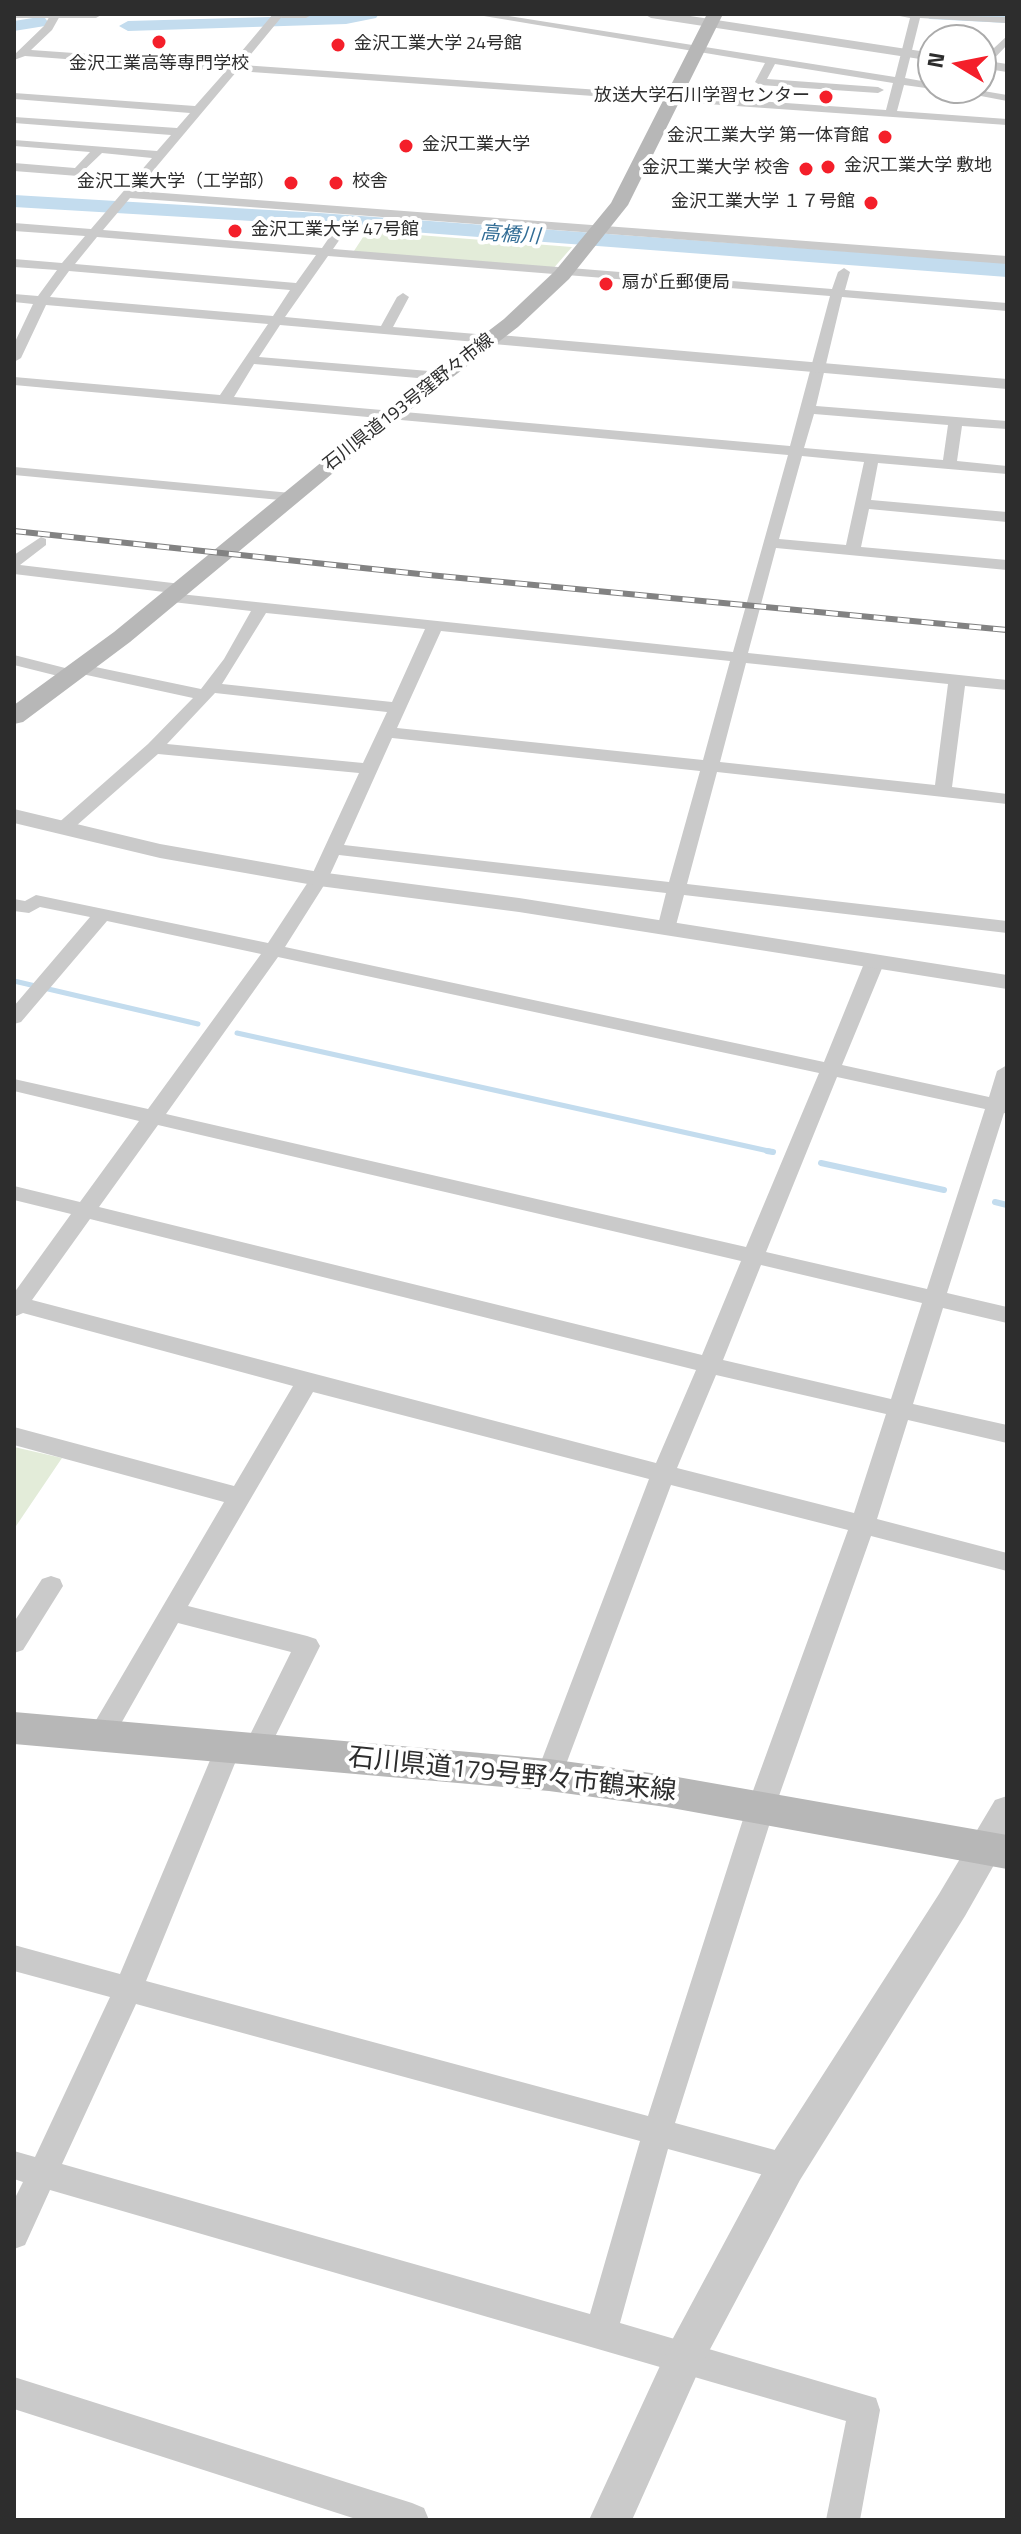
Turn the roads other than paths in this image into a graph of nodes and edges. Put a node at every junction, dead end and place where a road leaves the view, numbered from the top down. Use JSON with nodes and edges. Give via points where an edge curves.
{"nodes":[{"id":1,"x":14,"y":14,"type":"edge"},
{"id":2,"x":56,"y":14,"type":"edge"},
{"id":3,"x":96,"y":14,"type":"edge"},
{"id":4,"x":306,"y":14,"type":"edge"},
{"id":5,"x":651,"y":14,"type":"edge"},
{"id":6,"x":894,"y":14,"type":"edge"},
{"id":7,"x":916,"y":14,"type":"edge"},
{"id":8,"x":486,"y":15,"type":"edge"},
{"id":9,"x":276,"y":19,"type":"edge"},
{"id":10,"x":713,"y":19,"type":"edge"},
{"id":11,"x":1007,"y":20,"type":"edge"},
{"id":12,"x":698,"y":50,"type":"junction"},
{"id":13,"x":908,"y":53,"type":"junction"},
{"id":14,"x":917,"y":54,"type":"edge"},
{"id":15,"x":17,"y":57,"type":"edge"},
{"id":16,"x":771,"y":61,"type":"junction"},
{"id":17,"x":236,"y":68,"type":"junction"},
{"id":18,"x":898,"y":86,"type":"junction"},
{"id":19,"x":917,"y":86,"type":"edge"},
{"id":20,"x":14,"y":96,"type":"edge"},
{"id":21,"x":674,"y":99,"type":"junction"},
{"id":22,"x":200,"y":110,"type":"junction"},
{"id":23,"x":891,"y":114,"type":"junction"},
{"id":24,"x":14,"y":120,"type":"edge"},
{"id":25,"x":1007,"y":122,"type":"edge"},
{"id":26,"x":181,"y":132,"type":"junction"},
{"id":27,"x":14,"y":143,"type":"edge"},
{"id":28,"x":99,"y":149,"type":"junction"},
{"id":29,"x":161,"y":155,"type":"junction"},
{"id":30,"x":14,"y":167,"type":"edge"},
{"id":31,"x":127,"y":194,"type":"junction"},
{"id":32,"x":14,"y":227,"type":"edge"},
{"id":33,"x":600,"y":230,"type":"junction"},
{"id":34,"x":339,"y":232,"type":"dead end"},
{"id":35,"x":94,"y":234,"type":"junction"},
{"id":36,"x":325,"y":252,"type":"junction"},
{"id":37,"x":1007,"y":260,"type":"edge"},
{"id":38,"x":14,"y":263,"type":"edge"},
{"id":39,"x":65,"y":268,"type":"junction"},
{"id":40,"x":564,"y":271,"type":"junction"},
{"id":41,"x":844,"y":272,"type":"dead end"},
{"id":42,"x":299,"y":287,"type":"junction"},
{"id":43,"x":837,"y":293,"type":"junction"},
{"id":44,"x":403,"y":297,"type":"dead end"},
{"id":45,"x":14,"y":298,"type":"edge"},
{"id":46,"x":41,"y":301,"type":"junction"},
{"id":47,"x":1007,"y":307,"type":"edge"},
{"id":48,"x":277,"y":322,"type":"junction"},
{"id":49,"x":385,"y":330,"type":"junction"},
{"id":50,"x":488,"y":339,"type":"junction"},
{"id":51,"x":14,"y":358,"type":"edge"},
{"id":52,"x":250,"y":360,"type":"junction"},
{"id":53,"x":820,"y":367,"type":"junction"},
{"id":54,"x":441,"y":376,"type":"junction"},
{"id":55,"x":14,"y":381,"type":"edge"},
{"id":56,"x":1007,"y":384,"type":"edge"},
{"id":57,"x":225,"y":399,"type":"junction"},
{"id":58,"x":807,"y":409,"type":"junction"},
{"id":59,"x":391,"y":415,"type":"junction"},
{"id":60,"x":956,"y":421,"type":"junction"},
{"id":61,"x":1007,"y":425,"type":"edge"},
{"id":62,"x":795,"y":452,"type":"junction"},
{"id":63,"x":872,"y":458,"type":"junction"},
{"id":64,"x":949,"y":465,"type":"junction"},
{"id":65,"x":1007,"y":470,"type":"edge"},
{"id":66,"x":14,"y":471,"type":"edge"},
{"id":67,"x":291,"y":497,"type":"junction"},
{"id":68,"x":863,"y":504,"type":"junction"},
{"id":69,"x":1007,"y":517,"type":"edge"},
{"id":70,"x":41,"y":542,"type":"dead end"},
{"id":71,"x":770,"y":543,"type":"junction"},
{"id":72,"x":852,"y":551,"type":"junction"},
{"id":73,"x":14,"y":562,"type":"edge"},
{"id":74,"x":1007,"y":565,"type":"edge"},
{"id":75,"x":14,"y":569,"type":"edge"},
{"id":76,"x":176,"y":593,"type":"junction"},
{"id":77,"x":261,"y":608,"type":"junction"},
{"id":78,"x":435,"y":626,"type":"junction"},
{"id":79,"x":738,"y":656,"type":"junction"},
{"id":80,"x":14,"y":660,"type":"edge"},
{"id":81,"x":77,"y":672,"type":"junction"},
{"id":82,"x":957,"y":680,"type":"junction"},
{"id":83,"x":1007,"y":685,"type":"edge"},
{"id":84,"x":208,"y":691,"type":"junction"},
{"id":85,"x":396,"y":708,"type":"junction"},
{"id":86,"x":14,"y":717,"type":"edge"},
{"id":87,"x":385,"y":732,"type":"junction"},
{"id":88,"x":154,"y":748,"type":"junction"},
{"id":89,"x":712,"y":766,"type":"junction"},
{"id":90,"x":367,"y":769,"type":"junction"},
{"id":91,"x":943,"y":791,"type":"junction"},
{"id":92,"x":1007,"y":799,"type":"edge"},
{"id":93,"x":14,"y":816,"type":"edge"},
{"id":94,"x":62,"y":829,"type":"junction"},
{"id":95,"x":335,"y":849,"type":"junction"},
{"id":96,"x":319,"y":879,"type":"junction"},
{"id":97,"x":679,"y":889,"type":"junction"},
{"id":98,"x":14,"y":905,"type":"edge"},
{"id":99,"x":103,"y":914,"type":"junction"},
{"id":100,"x":1007,"y":927,"type":"edge"},
{"id":101,"x":666,"y":929,"type":"junction"},
{"id":102,"x":274,"y":949,"type":"junction"},
{"id":103,"x":875,"y":961,"type":"junction"},
{"id":104,"x":1007,"y":982,"type":"edge"},
{"id":105,"x":14,"y":1018,"type":"edge"},
{"id":106,"x":831,"y":1070,"type":"junction"},
{"id":107,"x":1007,"y":1071,"type":"edge"},
{"id":108,"x":14,"y":1085,"type":"edge"},
{"id":109,"x":1003,"y":1106,"type":"edge"},
{"id":110,"x":152,"y":1115,"type":"junction"},
{"id":111,"x":14,"y":1193,"type":"edge"},
{"id":112,"x":86,"y":1211,"type":"junction"},
{"id":113,"x":755,"y":1257,"type":"junction"},
{"id":114,"x":935,"y":1299,"type":"junction"},
{"id":115,"x":15,"y":1305,"type":"edge"},
{"id":116,"x":1007,"y":1315,"type":"edge"},
{"id":117,"x":709,"y":1365,"type":"junction"},
{"id":118,"x":307,"y":1382,"type":"junction"},
{"id":119,"x":898,"y":1407,"type":"junction"},
{"id":120,"x":1007,"y":1434,"type":"edge"},
{"id":121,"x":14,"y":1436,"type":"edge"},
{"id":122,"x":664,"y":1472,"type":"junction"},
{"id":123,"x":240,"y":1497,"type":"junction"},
{"id":124,"x":863,"y":1524,"type":"junction"},
{"id":125,"x":1007,"y":1562,"type":"edge"},
{"id":126,"x":51,"y":1586,"type":"dead end"},
{"id":127,"x":172,"y":1612,"type":"junction"},
{"id":128,"x":14,"y":1643,"type":"edge"},
{"id":129,"x":14,"y":1728,"type":"edge"},
{"id":130,"x":101,"y":1735,"type":"junction"},
{"id":131,"x":243,"y":1748,"type":"junction"},
{"id":132,"x":549,"y":1775,"type":"junction"},
{"id":133,"x":760,"y":1810,"type":"junction"},
{"id":134,"x":1007,"y":1810,"type":"edge"},
{"id":135,"x":997,"y":1851,"type":"edge"},
{"id":136,"x":14,"y":1958,"type":"edge"},
{"id":137,"x":129,"y":1988,"type":"junction"},
{"id":138,"x":657,"y":2133,"type":"junction"},
{"id":139,"x":786,"y":2167,"type":"junction"},
{"id":140,"x":28,"y":2169,"type":"edge"},
{"id":141,"x":14,"y":2234,"type":"edge"},
{"id":142,"x":601,"y":2333,"type":"junction"},
{"id":143,"x":685,"y":2356,"type":"junction"},
{"id":144,"x":14,"y":2393,"type":"edge"},
{"id":145,"x":412,"y":2520,"type":"edge"},
{"id":146,"x":610,"y":2520,"type":"edge"},
{"id":147,"x":843,"y":2520,"type":"edge"}],
"edges":[{"from":1,"to":2,"type":"street"},
{"from":2,"to":3,"type":"street"},
{"from":2,"to":15,"type":"street"},
{"from":4,"to":9,"type":"street"},
{"from":5,"to":10,"type":"street"},
{"from":6,"to":7,"type":"street"},
{"from":7,"to":11,"type":"street"},
{"from":7,"to":13,"type":"street"},
{"from":8,"to":12,"type":"street"},
{"from":9,"to":17,"type":"street"},
{"from":10,"to":12,"type":"main road","name":"石川県道193号窪野々市線"},
{"from":10,"to":13,"type":"street"},
{"from":12,"to":16,"type":"street"},
{"from":12,"to":21,"type":"main road","name":"石川県道193号窪野々市線"},
{"from":13,"to":14,"type":"street"},
{"from":13,"to":18,"type":"street"},
{"from":15,"to":17,"type":"street"},
{"from":16,"to":18,"type":"street"},
{"from":16,"to":18,"type":"street","via":[[760,82]]},
{"from":17,"to":21,"type":"street"},
{"from":17,"to":22,"type":"street"},
{"from":18,"to":19,"type":"street"},
{"from":18,"to":23,"type":"street"},
{"from":20,"to":22,"type":"street"},
{"from":21,"to":23,"type":"street"},
{"from":21,"to":33,"type":"main road","name":"石川県道193号窪野々市線","via":[[619,205]]},
{"from":22,"to":26,"type":"street"},
{"from":23,"to":25,"type":"street"},
{"from":24,"to":26,"type":"street"},
{"from":26,"to":29,"type":"street"},
{"from":27,"to":28,"type":"street"},
{"from":28,"to":29,"type":"street"},
{"from":28,"to":30,"type":"street","via":[[78,172]]},
{"from":29,"to":31,"type":"street"},
{"from":31,"to":33,"type":"street"},
{"from":31,"to":35,"type":"street"},
{"from":32,"to":35,"type":"street"},
{"from":33,"to":37,"type":"street"},
{"from":33,"to":40,"type":"main road","name":"石川県道193号窪野々市線"},
{"from":34,"to":36,"type":"street"},
{"from":35,"to":36,"type":"street"},
{"from":35,"to":39,"type":"street"},
{"from":36,"to":40,"type":"street"},
{"from":36,"to":42,"type":"street"},
{"from":38,"to":39,"type":"street"},
{"from":39,"to":42,"type":"street"},
{"from":39,"to":46,"type":"street"},
{"from":40,"to":43,"type":"street"},
{"from":40,"to":50,"type":"main road","name":"石川県道193号窪野々市線"},
{"from":41,"to":43,"type":"street"},
{"from":42,"to":48,"type":"street"},
{"from":43,"to":47,"type":"street"},
{"from":43,"to":53,"type":"street"},
{"from":44,"to":49,"type":"street"},
{"from":45,"to":46,"type":"street"},
{"from":46,"to":48,"type":"street"},
{"from":46,"to":51,"type":"street"},
{"from":48,"to":49,"type":"street"},
{"from":48,"to":52,"type":"street"},
{"from":49,"to":50,"type":"street"},
{"from":50,"to":53,"type":"street"},
{"from":50,"to":54,"type":"main road","name":"石川県道193号窪野々市線"},
{"from":52,"to":54,"type":"street"},
{"from":52,"to":57,"type":"street"},
{"from":53,"to":56,"type":"street"},
{"from":53,"to":58,"type":"street"},
{"from":54,"to":59,"type":"main road","name":"石川県道193号窪野々市線"},
{"from":55,"to":57,"type":"street"},
{"from":57,"to":59,"type":"street"},
{"from":58,"to":60,"type":"street"},
{"from":58,"to":62,"type":"street"},
{"from":59,"to":62,"type":"street"},
{"from":59,"to":67,"type":"main road","name":"石川県道193号窪野々市線"},
{"from":60,"to":61,"type":"street"},
{"from":60,"to":64,"type":"street"},
{"from":62,"to":63,"type":"street"},
{"from":62,"to":71,"type":"street"},
{"from":63,"to":64,"type":"street"},
{"from":63,"to":68,"type":"street"},
{"from":64,"to":65,"type":"street"},
{"from":66,"to":67,"type":"street"},
{"from":67,"to":76,"type":"main road","name":"石川県道193号窪野々市線"},
{"from":68,"to":69,"type":"street"},
{"from":68,"to":72,"type":"street"},
{"from":70,"to":73,"type":"street"},
{"from":71,"to":72,"type":"street"},
{"from":71,"to":79,"type":"street"},
{"from":72,"to":74,"type":"street"},
{"from":75,"to":76,"type":"street"},
{"from":76,"to":77,"type":"street"},
{"from":76,"to":81,"type":"main road","name":"石川県道193号窪野々市線"},
{"from":77,"to":78,"type":"street"},
{"from":77,"to":84,"type":"street"},
{"from":78,"to":79,"type":"street"},
{"from":78,"to":85,"type":"street"},
{"from":79,"to":82,"type":"street"},
{"from":79,"to":89,"type":"street"},
{"from":80,"to":81,"type":"street"},
{"from":81,"to":84,"type":"street"},
{"from":81,"to":86,"type":"main road","name":"石川県道193号窪野々市線"},
{"from":82,"to":83,"type":"street"},
{"from":82,"to":91,"type":"street"},
{"from":84,"to":85,"type":"street"},
{"from":84,"to":88,"type":"street"},
{"from":85,"to":87,"type":"street"},
{"from":87,"to":89,"type":"street"},
{"from":87,"to":90,"type":"street"},
{"from":88,"to":90,"type":"street"},
{"from":88,"to":94,"type":"street"},
{"from":89,"to":91,"type":"street"},
{"from":89,"to":97,"type":"street"},
{"from":90,"to":95,"type":"street"},
{"from":91,"to":92,"type":"street"},
{"from":93,"to":94,"type":"street"},
{"from":94,"to":96,"type":"street"},
{"from":95,"to":96,"type":"street"},
{"from":95,"to":97,"type":"street"},
{"from":96,"to":101,"type":"street"},
{"from":96,"to":102,"type":"street"},
{"from":97,"to":100,"type":"street"},
{"from":97,"to":101,"type":"street"},
{"from":98,"to":99,"type":"street","via":[[29,907],[36,901]]},
{"from":99,"to":102,"type":"street"},
{"from":99,"to":105,"type":"street"},
{"from":101,"to":103,"type":"street"},
{"from":102,"to":106,"type":"street"},
{"from":102,"to":110,"type":"street"},
{"from":103,"to":104,"type":"street"},
{"from":103,"to":106,"type":"street"},
{"from":106,"to":109,"type":"street"},
{"from":106,"to":113,"type":"street"},
{"from":107,"to":109,"type":"street"},
{"from":108,"to":110,"type":"street"},
{"from":109,"to":114,"type":"street"},
{"from":110,"to":112,"type":"street"},
{"from":110,"to":113,"type":"street"},
{"from":111,"to":112,"type":"street"},
{"from":112,"to":115,"type":"street"},
{"from":112,"to":117,"type":"street"},
{"from":113,"to":114,"type":"street"},
{"from":113,"to":117,"type":"street"},
{"from":114,"to":116,"type":"street"},
{"from":114,"to":119,"type":"street"},
{"from":115,"to":118,"type":"street"},
{"from":117,"to":119,"type":"street"},
{"from":117,"to":122,"type":"street"},
{"from":118,"to":122,"type":"street"},
{"from":118,"to":123,"type":"street"},
{"from":119,"to":120,"type":"street"},
{"from":119,"to":124,"type":"street"},
{"from":121,"to":123,"type":"street"},
{"from":122,"to":124,"type":"street"},
{"from":122,"to":132,"type":"street"},
{"from":123,"to":127,"type":"street"},
{"from":124,"to":125,"type":"street"},
{"from":124,"to":133,"type":"street"},
{"from":126,"to":128,"type":"street"},
{"from":127,"to":130,"type":"street"},
{"from":127,"to":131,"type":"street","via":[[307,1646]]},
{"from":129,"to":130,"type":"main road","name":"石川県道179号野々市鶴来線"},
{"from":130,"to":131,"type":"main road","name":"石川県道179号野々市鶴来線"},
{"from":131,"to":132,"type":"main road","name":"石川県道179号野々市鶴来線"},
{"from":131,"to":137,"type":"street"},
{"from":132,"to":133,"type":"main road","name":"石川県道179号野々市鶴来線"},
{"from":133,"to":135,"type":"main road","name":"石川県道179号野々市鶴来線"},
{"from":133,"to":138,"type":"street"},
{"from":134,"to":135,"type":"street"},
{"from":135,"to":139,"type":"street"},
{"from":136,"to":137,"type":"street"},
{"from":137,"to":138,"type":"street"},
{"from":137,"to":140,"type":"street"},
{"from":138,"to":139,"type":"street"},
{"from":138,"to":142,"type":"street"},
{"from":139,"to":143,"type":"street"},
{"from":140,"to":141,"type":"street"},
{"from":140,"to":142,"type":"street"},
{"from":142,"to":143,"type":"street"},
{"from":143,"to":146,"type":"street"},
{"from":143,"to":147,"type":"street","via":[[864,2410]]},
{"from":144,"to":145,"type":"street"}]}
